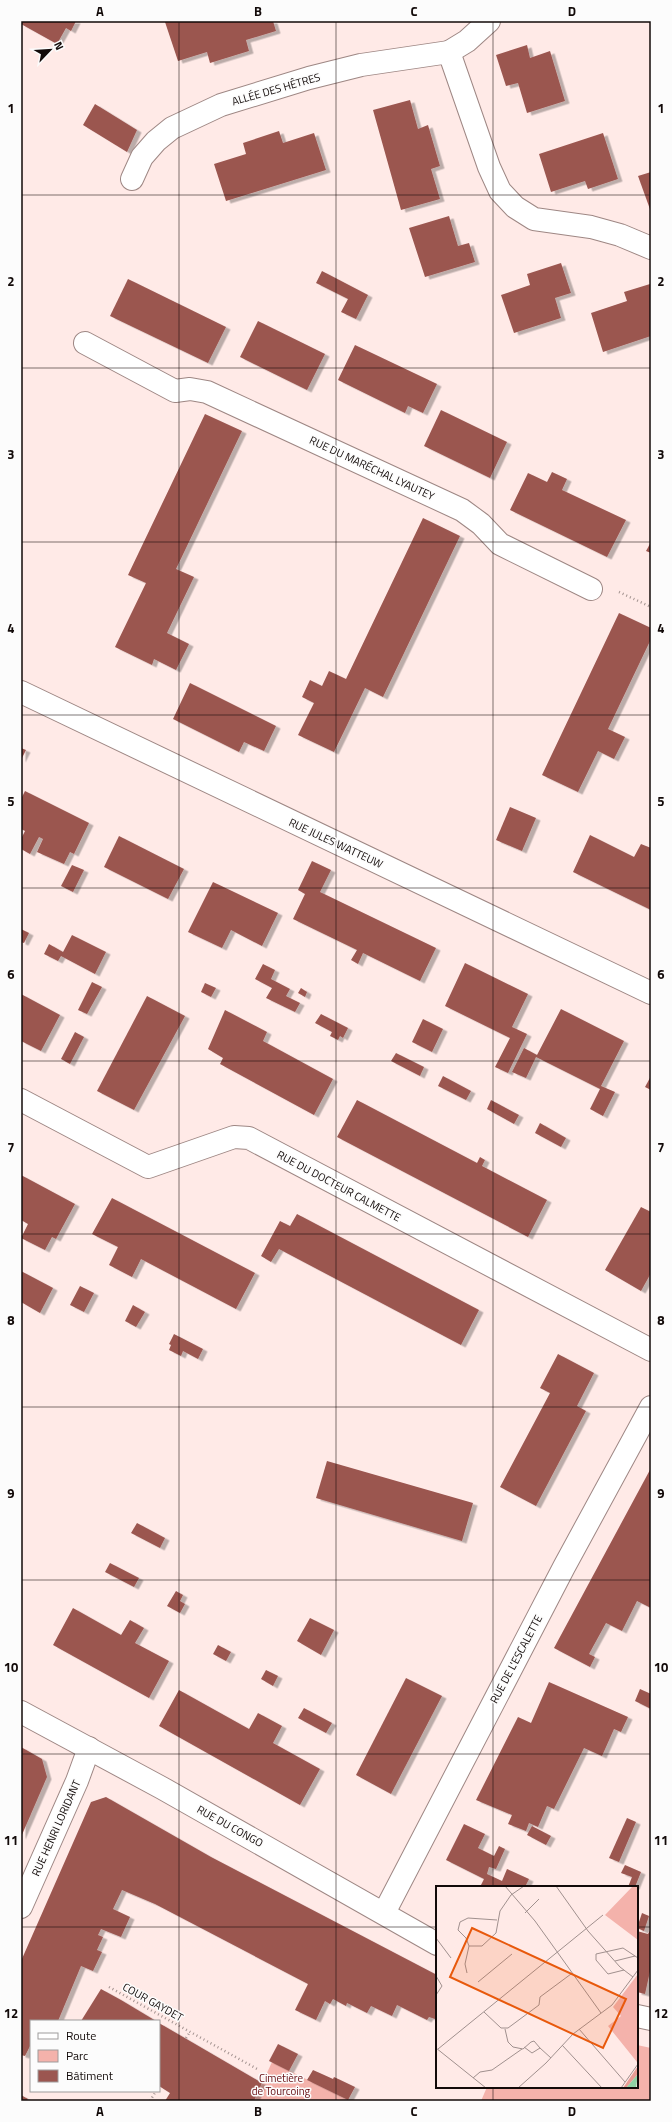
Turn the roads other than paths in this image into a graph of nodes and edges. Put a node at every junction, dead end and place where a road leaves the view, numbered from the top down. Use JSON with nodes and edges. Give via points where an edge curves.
{"nodes":[{"id":1,"x":489,"y":21,"type":"edge"},
{"id":2,"x":449,"y":52,"type":"junction"},
{"id":3,"x":132,"y":179,"type":"dead end"},
{"id":4,"x":651,"y":248,"type":"edge"},
{"id":5,"x":85,"y":343,"type":"dead end"},
{"id":6,"x":591,"y":589,"type":"road end"},
{"id":7,"x":21,"y":692,"type":"edge"},
{"id":8,"x":651,"y":993,"type":"edge"},
{"id":9,"x":21,"y":1100,"type":"edge"},
{"id":10,"x":651,"y":1350,"type":"edge"},
{"id":11,"x":651,"y":1407,"type":"edge"},
{"id":12,"x":21,"y":1712,"type":"edge"},
{"id":13,"x":89,"y":1748,"type":"junction"},
{"id":14,"x":21,"y":1907,"type":"edge"},
{"id":15,"x":384,"y":1914,"type":"junction"},
{"id":16,"x":436,"y":1943,"type":"edge"},
{"id":17,"x":638,"y":2016,"type":"edge"},
{"id":18,"x":651,"y":2019,"type":"edge"}],
"edges":[{"from":1,"to":2,"type":"street","name":"ALLÉE DES HÊTRES","via":[[467,41]]},
{"from":2,"to":3,"type":"street","name":"ALLÉE DES HÊTRES","via":[[361,65],[221,105],[172,128],[156,140],[142,157]]},
{"from":2,"to":4,"type":"street","via":[[489,167],[500,191],[515,207],[534,219],[598,229]]},
{"from":5,"to":6,"type":"street","name":"RUE DU MARÉCHAL LYAUTEY","via":[[175,391],[190,389],[207,392],[462,510],[481,524],[500,544]]},
{"from":7,"to":8,"type":"street","name":"RUE JULES WATTEUW"},
{"from":9,"to":10,"type":"street","name":"RUE DU DOCTEUR CALMETTE","via":[[148,1167],[234,1137],[249,1138]]},
{"from":11,"to":15,"type":"street","name":"RUE DE L'ESCALETTE","via":[[564,1567]]},
{"from":12,"to":13,"type":"street","name":"RUE DU CONGO"},
{"from":13,"to":14,"type":"street","name":"RUE HENRI LORIDANT"},
{"from":13,"to":15,"type":"street","name":"RUE DU CONGO"},
{"from":15,"to":16,"type":"street","name":"RUE DU CONGO"},
{"from":17,"to":18,"type":"street"}]}
